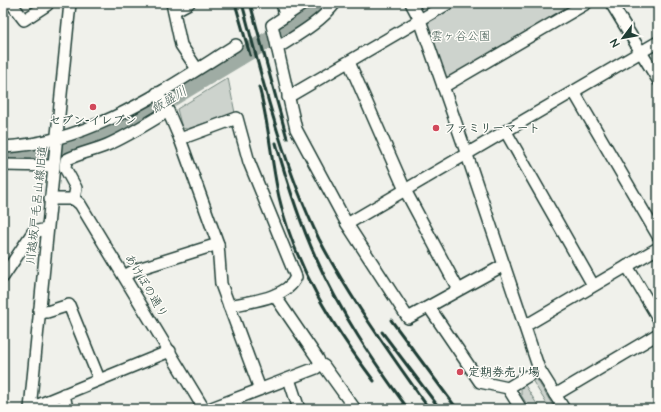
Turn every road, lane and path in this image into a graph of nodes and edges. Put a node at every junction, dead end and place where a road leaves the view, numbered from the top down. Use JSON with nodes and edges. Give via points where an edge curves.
{"nodes":[{"id":1,"x":11,"y":3,"type":"edge"},
{"id":2,"x":70,"y":3,"type":"edge"},
{"id":3,"x":189,"y":3,"type":"edge"},
{"id":4,"x":282,"y":3,"type":"edge"},
{"id":5,"x":305,"y":3,"type":"edge"},
{"id":6,"x":335,"y":3,"type":"edge"},
{"id":7,"x":411,"y":3,"type":"edge"},
{"id":8,"x":449,"y":3,"type":"edge"},
{"id":9,"x":587,"y":3,"type":"edge"},
{"id":10,"x":611,"y":3,"type":"edge"},
{"id":11,"x":47,"y":5,"type":"dead end"},
{"id":12,"x":173,"y":7,"type":"edge"},
{"id":13,"x":285,"y":16,"type":"junction"},
{"id":14,"x":420,"y":20,"type":"junction"},
{"id":15,"x":658,"y":42,"type":"edge"},
{"id":16,"x":236,"y":45,"type":"dead end"},
{"id":17,"x":276,"y":46,"type":"junction"},
{"id":18,"x":640,"y":52,"type":"junction"},
{"id":19,"x":349,"y":62,"type":"junction"},
{"id":20,"x":197,"y":69,"type":"junction"},
{"id":21,"x":658,"y":80,"type":"edge"},
{"id":22,"x":443,"y":87,"type":"junction"},
{"id":23,"x":574,"y":92,"type":"junction"},
{"id":24,"x":157,"y":93,"type":"junction"},
{"id":25,"x":288,"y":97,"type":"junction"},
{"id":26,"x":167,"y":111,"type":"junction"},
{"id":27,"x":506,"y":132,"type":"junction"},
{"id":28,"x":180,"y":139,"type":"junction"},
{"id":29,"x":56,"y":140,"type":"junction"},
{"id":30,"x":3,"y":147,"type":"edge"},
{"id":31,"x":467,"y":155,"type":"junction"},
{"id":32,"x":54,"y":163,"type":"junction"},
{"id":33,"x":3,"y":165,"type":"edge"},
{"id":34,"x":405,"y":190,"type":"junction"},
{"id":35,"x":50,"y":199,"type":"junction"},
{"id":36,"x":74,"y":199,"type":"junction"},
{"id":37,"x":347,"y":224,"type":"junction"},
{"id":38,"x":47,"y":229,"type":"junction"},
{"id":39,"x":658,"y":236,"type":"edge"},
{"id":40,"x":218,"y":244,"type":"junction"},
{"id":41,"x":658,"y":248,"type":"edge"},
{"id":42,"x":504,"y":265,"type":"junction"},
{"id":43,"x":627,"y":266,"type":"junction"},
{"id":44,"x":124,"y":276,"type":"junction"},
{"id":45,"x":3,"y":277,"type":"edge"},
{"id":46,"x":593,"y":285,"type":"junction"},
{"id":47,"x":458,"y":290,"type":"junction"},
{"id":48,"x":275,"y":296,"type":"junction"},
{"id":49,"x":229,"y":306,"type":"junction"},
{"id":50,"x":429,"y":307,"type":"junction"},
{"id":51,"x":39,"y":310,"type":"junction"},
{"id":52,"x":658,"y":318,"type":"edge"},
{"id":53,"x":525,"y":326,"type":"junction"},
{"id":54,"x":658,"y":334,"type":"edge"},
{"id":55,"x":170,"y":351,"type":"junction"},
{"id":56,"x":320,"y":364,"type":"junction"},
{"id":57,"x":539,"y":369,"type":"junction"},
{"id":58,"x":99,"y":379,"type":"junction"},
{"id":59,"x":289,"y":379,"type":"junction"},
{"id":60,"x":508,"y":388,"type":"junction"},
{"id":61,"x":260,"y":389,"type":"junction"},
{"id":62,"x":64,"y":394,"type":"junction"},
{"id":63,"x":555,"y":395,"type":"junction"},
{"id":64,"x":30,"y":407,"type":"edge"},
{"id":65,"x":67,"y":409,"type":"edge"},
{"id":66,"x":204,"y":409,"type":"edge"},
{"id":67,"x":209,"y":409,"type":"edge"},
{"id":68,"x":299,"y":409,"type":"edge"},
{"id":69,"x":355,"y":409,"type":"edge"},
{"id":70,"x":520,"y":409,"type":"edge"},
{"id":71,"x":564,"y":409,"type":"edge"}],
"edges":[{"from":1,"to":11,"type":"street","via":[[24,20]]},
{"from":2,"to":29,"type":"street","name":"川越坂戸毛呂山線旧道"},
{"from":3,"to":12,"type":"street"},
{"from":4,"to":13,"type":"street"},
{"from":5,"to":13,"type":"street"},
{"from":6,"to":17,"type":"street","via":[[307,29]]},
{"from":7,"to":14,"type":"street"},
{"from":8,"to":14,"type":"street"},
{"from":9,"to":22,"type":"street"},
{"from":10,"to":18,"type":"street"},
{"from":12,"to":20,"type":"street","via":[[181,45]]},
{"from":13,"to":17,"type":"street","via":[[272,25]]},
{"from":14,"to":19,"type":"street"},
{"from":14,"to":22,"type":"street"},
{"from":15,"to":18,"type":"street"},
{"from":16,"to":20,"type":"street"},
{"from":17,"to":25,"type":"street"},
{"from":18,"to":21,"type":"street"},
{"from":18,"to":23,"type":"street"},
{"from":19,"to":25,"type":"street"},
{"from":19,"to":34,"type":"street"},
{"from":20,"to":24,"type":"street"},
{"from":22,"to":31,"type":"street"},
{"from":23,"to":27,"type":"street"},
{"from":23,"to":39,"type":"street"},
{"from":24,"to":26,"type":"street"},
{"from":24,"to":29,"type":"street","via":[[116,118]]},
{"from":25,"to":37,"type":"street","via":[[296,129]]},
{"from":26,"to":28,"type":"street"},
{"from":26,"to":36,"type":"street","via":[[106,146],[66,160],[65,168],[76,188]]},
{"from":27,"to":31,"type":"street"},
{"from":27,"to":46,"type":"street"},
{"from":28,"to":40,"type":"street"},
{"from":28,"to":48,"type":"street","via":[[238,118],[249,162],[296,277],[294,282]]},
{"from":29,"to":30,"type":"street"},
{"from":29,"to":32,"type":"street","name":"川越坂戸毛呂山線旧道"},
{"from":31,"to":34,"type":"street"},
{"from":31,"to":42,"type":"street"},
{"from":32,"to":33,"type":"street"},
{"from":32,"to":35,"type":"street","name":"川越坂戸毛呂山線旧道"},
{"from":34,"to":37,"type":"street"},
{"from":34,"to":47,"type":"street"},
{"from":35,"to":36,"type":"street"},
{"from":35,"to":38,"type":"street","name":"川越坂戸毛呂山線旧道"},
{"from":36,"to":44,"type":"street","name":"あけぼの通り","via":[[80,204]]},
{"from":37,"to":50,"type":"street","via":[[408,318]]},
{"from":38,"to":45,"type":"street","via":[[32,232]]},
{"from":38,"to":51,"type":"street","name":"川越坂戸毛呂山線旧道"},
{"from":40,"to":44,"type":"street","via":[[135,270]]},
{"from":40,"to":49,"type":"street","via":[[221,284]]},
{"from":41,"to":43,"type":"street"},
{"from":42,"to":47,"type":"street"},
{"from":42,"to":53,"type":"street"},
{"from":43,"to":46,"type":"street"},
{"from":43,"to":52,"type":"street"},
{"from":44,"to":55,"type":"street","name":"あけぼの通り"},
{"from":46,"to":53,"type":"street"},
{"from":47,"to":50,"type":"street"},
{"from":48,"to":49,"type":"street"},
{"from":48,"to":56,"type":"street"},
{"from":49,"to":61,"type":"street"},
{"from":50,"to":60,"type":"street","via":[[480,382]]},
{"from":51,"to":58,"type":"street","via":[[47,312],[69,305]]},
{"from":51,"to":64,"type":"street","name":"川越坂戸毛呂山線旧道"},
{"from":53,"to":57,"type":"street"},
{"from":54,"to":63,"type":"street"},
{"from":55,"to":58,"type":"street"},
{"from":55,"to":66,"type":"street","name":"あけぼの通り"},
{"from":56,"to":59,"type":"street"},
{"from":56,"to":69,"type":"street"},
{"from":57,"to":60,"type":"street"},
{"from":57,"to":63,"type":"street"},
{"from":58,"to":62,"type":"street"},
{"from":59,"to":61,"type":"street"},
{"from":59,"to":68,"type":"street"},
{"from":60,"to":70,"type":"street"},
{"from":61,"to":67,"type":"street"},
{"from":62,"to":64,"type":"street"},
{"from":62,"to":65,"type":"street"},
{"from":63,"to":71,"type":"street"}]}
